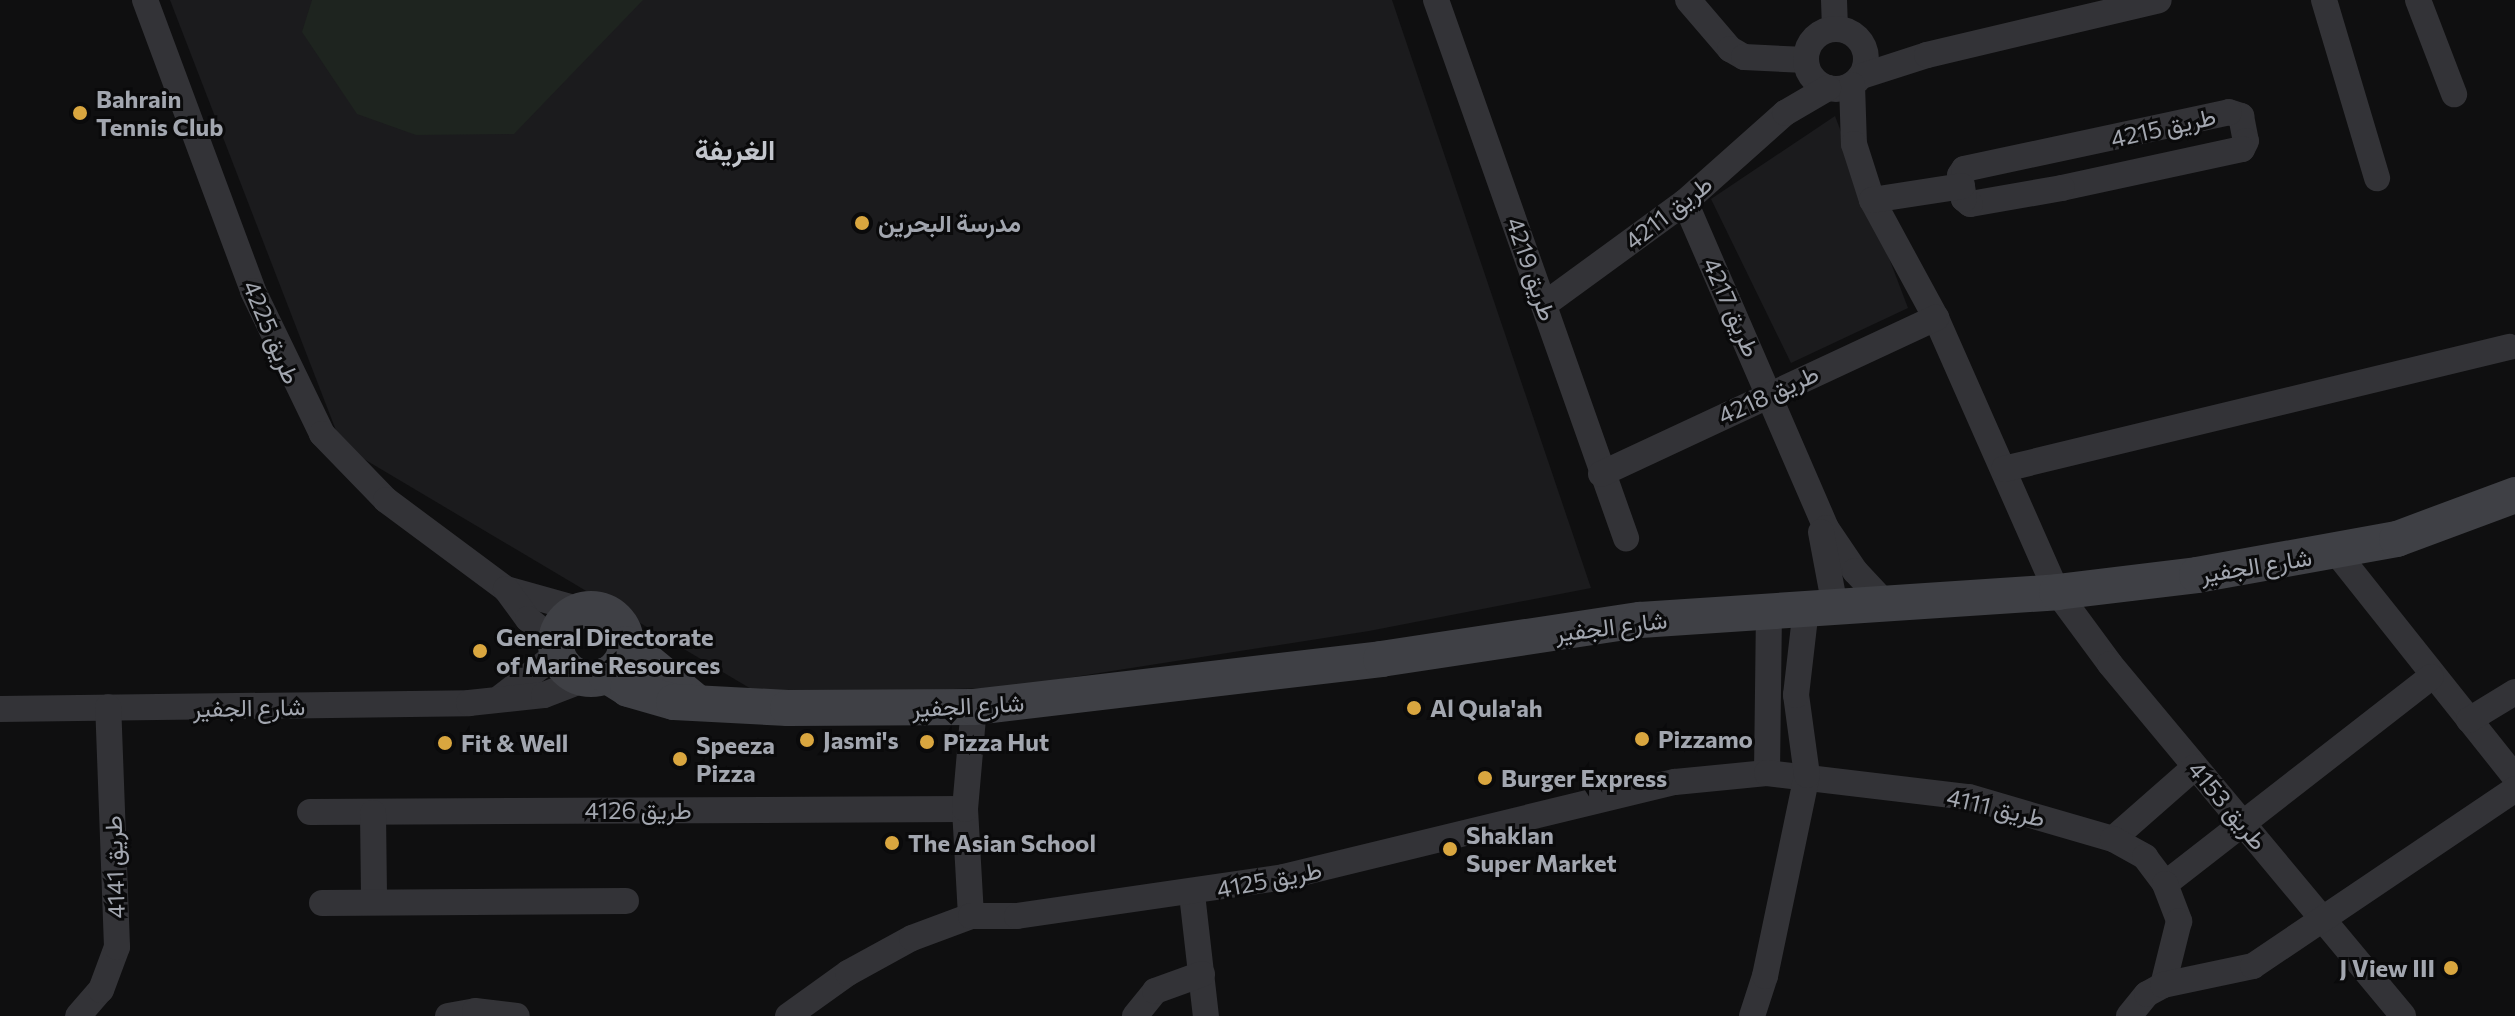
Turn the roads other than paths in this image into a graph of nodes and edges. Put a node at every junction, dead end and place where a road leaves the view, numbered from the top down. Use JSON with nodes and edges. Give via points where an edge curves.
{"nodes":[{"id":1,"x":145,"y":0,"type":"edge"},
{"id":2,"x":1436,"y":0,"type":"edge"},
{"id":3,"x":1688,"y":0,"type":"edge"},
{"id":4,"x":1834,"y":0,"type":"edge"},
{"id":5,"x":2159,"y":0,"type":"edge"},
{"id":6,"x":2324,"y":0,"type":"edge"},
{"id":7,"x":2418,"y":0,"type":"edge"},
{"id":8,"x":1835,"y":29,"type":"junction"},
{"id":9,"x":1862,"y":43,"type":"junction"},
{"id":10,"x":1927,"y":55,"type":"junction"},
{"id":11,"x":1806,"y":64,"type":"junction"},
{"id":12,"x":1847,"y":83,"type":"junction"},
{"id":13,"x":2454,"y":94,"type":"dead end"},
{"id":14,"x":1785,"y":113,"type":"junction"},
{"id":15,"x":2377,"y":178,"type":"dead end"},
{"id":16,"x":1962,"y":186,"type":"junction"},
{"id":17,"x":1872,"y":200,"type":"junction"},
{"id":18,"x":1685,"y":202,"type":"junction"},
{"id":19,"x":1545,"y":304,"type":"junction"},
{"id":20,"x":1936,"y":318,"type":"junction"},
{"id":21,"x":2509,"y":347,"type":"dead end"},
{"id":22,"x":1770,"y":392,"type":"junction"},
{"id":23,"x":2004,"y":469,"type":"junction"},
{"id":24,"x":1601,"y":474,"type":"junction"},
{"id":25,"x":2515,"y":495,"type":"edge"},
{"id":26,"x":1813,"y":502,"type":"junction"},
{"id":27,"x":1626,"y":538,"type":"dead end"},
{"id":28,"x":2336,"y":552,"type":"junction"},
{"id":29,"x":506,"y":589,"type":"junction"},
{"id":30,"x":2057,"y":592,"type":"junction"},
{"id":31,"x":1885,"y":603,"type":"junction"},
{"id":32,"x":1820,"y":608,"type":"junction"},
{"id":33,"x":581,"y":610,"type":"junction"},
{"id":34,"x":1769,"y":611,"type":"junction"},
{"id":35,"x":626,"y":644,"type":"junction"},
{"id":36,"x":557,"y":648,"type":"junction"},
{"id":37,"x":596,"y":677,"type":"junction"},
{"id":38,"x":2431,"y":677,"type":"junction"},
{"id":39,"x":2515,"y":692,"type":"edge"},
{"id":40,"x":1784,"y":694,"type":"junction"},
{"id":41,"x":498,"y":699,"type":"junction"},
{"id":42,"x":699,"y":703,"type":"junction"},
{"id":43,"x":108,"y":707,"type":"junction"},
{"id":44,"x":974,"y":707,"type":"junction"},
{"id":45,"x":0,"y":709,"type":"edge"},
{"id":46,"x":2469,"y":720,"type":"junction"},
{"id":47,"x":2195,"y":767,"type":"junction"},
{"id":48,"x":1767,"y":773,"type":"junction"},
{"id":49,"x":1807,"y":775,"type":"junction"},
{"id":50,"x":2515,"y":777,"type":"edge"},
{"id":51,"x":2515,"y":789,"type":"edge"},
{"id":52,"x":965,"y":809,"type":"junction"},
{"id":53,"x":310,"y":812,"type":"dead end"},
{"id":54,"x":373,"y":813,"type":"junction"},
{"id":55,"x":2241,"y":821,"type":"junction"},
{"id":56,"x":2113,"y":839,"type":"junction"},
{"id":57,"x":2165,"y":884,"type":"junction"},
{"id":58,"x":1192,"y":894,"type":"junction"},
{"id":59,"x":374,"y":901,"type":"junction"},
{"id":60,"x":626,"y":901,"type":"dead end"},
{"id":61,"x":322,"y":903,"type":"dead end"},
{"id":62,"x":971,"y":916,"type":"junction"},
{"id":63,"x":2324,"y":923,"type":"junction"},
{"id":64,"x":1202,"y":974,"type":"junction"},
{"id":65,"x":2163,"y":985,"type":"junction"},
{"id":66,"x":78,"y":1016,"type":"edge"},
{"id":67,"x":448,"y":1016,"type":"edge"},
{"id":68,"x":517,"y":1016,"type":"edge"},
{"id":69,"x":788,"y":1016,"type":"edge"},
{"id":70,"x":1135,"y":1016,"type":"edge"},
{"id":71,"x":1206,"y":1016,"type":"edge"},
{"id":72,"x":1752,"y":1016,"type":"edge"},
{"id":73,"x":2129,"y":1016,"type":"edge"},
{"id":74,"x":2403,"y":1016,"type":"edge"}],
"edges":[{"from":1,"to":29,"type":"street","name":"طريق 4225","via":[[253,291],[314,422],[338,454],[386,500]]},
{"from":2,"to":19,"type":"street","name":"طريق 4219"},
{"from":3,"to":11,"type":"street","via":[[1730,49],[1744,57]]},
{"from":4,"to":8,"type":"street"},
{"from":5,"to":10,"type":"street","name":"طريق 4211"},
{"from":6,"to":15,"type":"street"},
{"from":7,"to":13,"type":"street"},
{"from":8,"to":9,"type":"street"},
{"from":8,"to":11,"type":"street","via":[[1811,42]]},
{"from":9,"to":10,"type":"street","name":"طريق 4211"},
{"from":9,"to":12,"type":"street","via":[[1867,59]]},
{"from":10,"to":12,"type":"street","name":"طريق 4211"},
{"from":11,"to":12,"type":"street"},
{"from":11,"to":14,"type":"street","name":"طريق 4211"},
{"from":12,"to":14,"type":"street","name":"طريق 4211"},
{"from":12,"to":17,"type":"street","via":[[1854,144]]},
{"from":14,"to":18,"type":"street","name":"طريق 4211"},
{"from":16,"to":16,"type":"street","name":"طريق 4215","via":[[1970,204],[2242,149],[2246,141],[2241,116],[2229,112],[1964,169]]},
{"from":16,"to":17,"type":"street"},
{"from":17,"to":20,"type":"street"},
{"from":18,"to":19,"type":"street","name":"طريق 4211"},
{"from":18,"to":22,"type":"street","name":"طريق 4217"},
{"from":19,"to":24,"type":"street","name":"طريق 4219"},
{"from":20,"to":22,"type":"street","name":"طريق 4218"},
{"from":20,"to":23,"type":"street"},
{"from":21,"to":23,"type":"street"},
{"from":22,"to":24,"type":"street","name":"طريق 4218"},
{"from":22,"to":26,"type":"street","name":"طريق 4217"},
{"from":23,"to":30,"type":"street"},
{"from":24,"to":27,"type":"street","name":"طريق 4219"},
{"from":25,"to":28,"type":"street","name":"شارع الجفير","via":[[2397,539]]},
{"from":26,"to":31,"type":"street","name":"طريق 4217","via":[[1842,553]]},
{"from":26,"to":32,"type":"street","name":"طريق 4217"},
{"from":28,"to":30,"type":"street","name":"شارع الجفير"},
{"from":28,"to":38,"type":"street"},
{"from":29,"to":33,"type":"street","name":"طريق 4225"},
{"from":29,"to":36,"type":"street","name":"طريق 4225"},
{"from":30,"to":31,"type":"street","name":"شارع الجفير"},
{"from":30,"to":47,"type":"street","name":"طريق 4153"},
{"from":31,"to":32,"type":"street","name":"شارع الجفير"},
{"from":32,"to":34,"type":"street","name":"شارع الجفير"},
{"from":32,"to":40,"type":"street"},
{"from":33,"to":35,"type":"street","via":[[612,616]]},
{"from":33,"to":36,"type":"street","via":[[563,623]]},
{"from":34,"to":40,"type":"street"},
{"from":34,"to":44,"type":"street","name":"شارع الجفير","via":[[1640,620],[1381,659]]},
{"from":35,"to":37,"type":"street","via":[[621,662]]},
{"from":35,"to":42,"type":"street"},
{"from":36,"to":37,"type":"street","via":[[565,668]]},
{"from":36,"to":41,"type":"street"},
{"from":37,"to":41,"type":"street","name":"شارع الجفير","via":[[544,695]]},
{"from":37,"to":42,"type":"street","name":"شارع الجفير","via":[[650,698]]},
{"from":38,"to":46,"type":"street"},
{"from":38,"to":55,"type":"street"},
{"from":39,"to":46,"type":"street"},
{"from":40,"to":48,"type":"street"},
{"from":40,"to":49,"type":"street"},
{"from":41,"to":43,"type":"street","name":"شارع الجفير","via":[[403,705]]},
{"from":42,"to":44,"type":"street","name":"شارع الجفير"},
{"from":43,"to":45,"type":"street","name":"شارع الجفير"},
{"from":43,"to":66,"type":"street","name":"طريق 4141","via":[[117,947],[101,990]]},
{"from":44,"to":52,"type":"street"},
{"from":46,"to":50,"type":"street"},
{"from":47,"to":55,"type":"street","name":"طريق 4153"},
{"from":47,"to":56,"type":"street"},
{"from":48,"to":49,"type":"street","name":"طريق 4111"},
{"from":48,"to":58,"type":"street","name":"طريق 4125","via":[[1675,782],[1355,862]]},
{"from":49,"to":56,"type":"street","name":"طريق 4111","via":[[1969,797]]},
{"from":49,"to":72,"type":"street"},
{"from":51,"to":63,"type":"street"},
{"from":52,"to":54,"type":"street","name":"طريق 4126"},
{"from":52,"to":62,"type":"street"},
{"from":53,"to":54,"type":"street","name":"طريق 4126"},
{"from":54,"to":59,"type":"street"},
{"from":55,"to":57,"type":"street"},
{"from":55,"to":63,"type":"street","name":"طريق 4153"},
{"from":56,"to":57,"type":"street","name":"طريق 4111","via":[[2145,857]]},
{"from":57,"to":65,"type":"street","name":"طريق 4111","via":[[2179,921]]},
{"from":58,"to":62,"type":"street","name":"طريق 4125"},
{"from":58,"to":64,"type":"street"},
{"from":59,"to":60,"type":"street"},
{"from":59,"to":61,"type":"street"},
{"from":62,"to":69,"type":"street","name":"طريق 4125","via":[[886,952]]},
{"from":63,"to":65,"type":"street","via":[[2236,973]]},
{"from":63,"to":74,"type":"street","name":"طريق 4153"},
{"from":64,"to":70,"type":"street","via":[[1155,991]]},
{"from":64,"to":71,"type":"street"},
{"from":65,"to":73,"type":"street","via":[[2147,994]]},
{"from":67,"to":68,"type":"street","via":[[475,1011]]}]}
